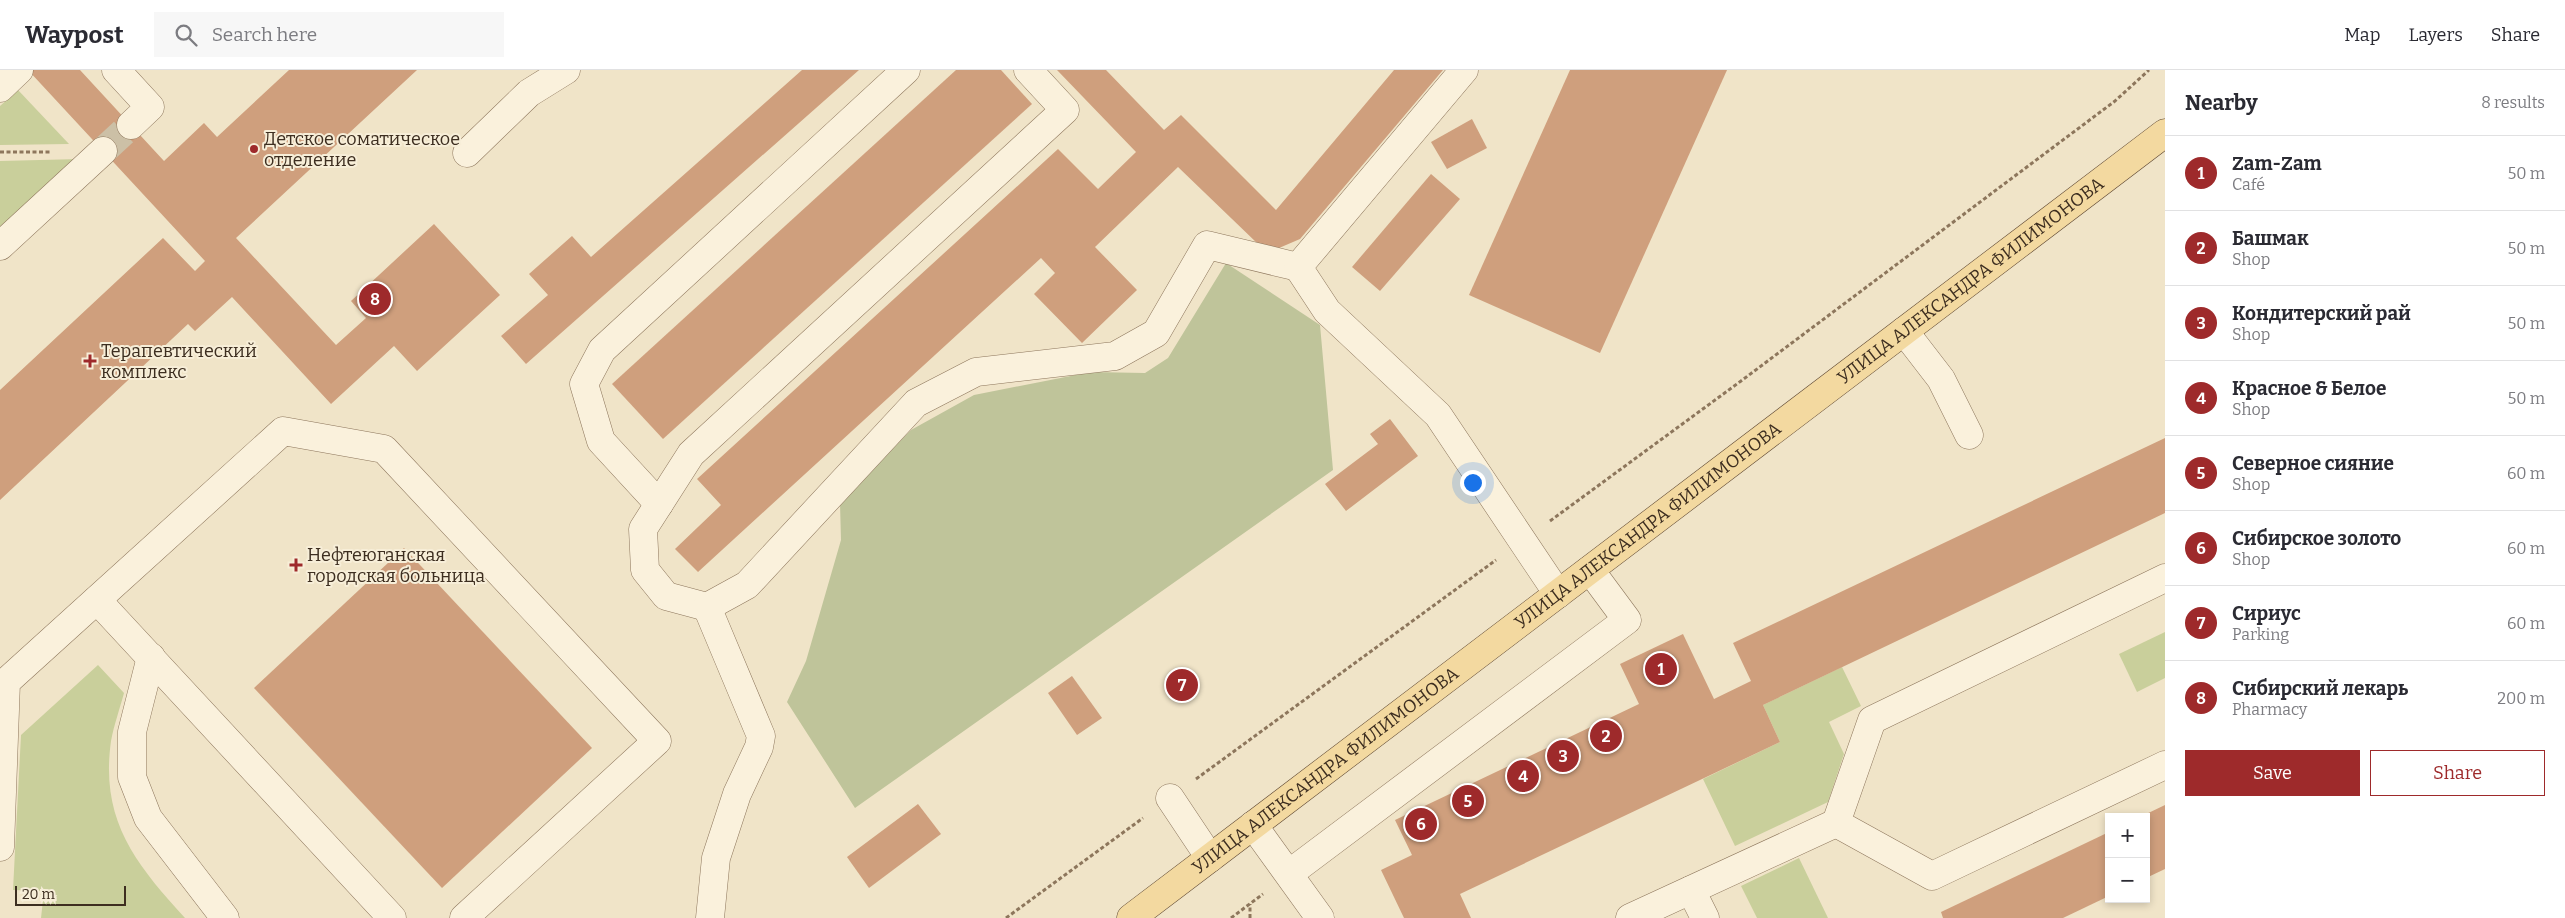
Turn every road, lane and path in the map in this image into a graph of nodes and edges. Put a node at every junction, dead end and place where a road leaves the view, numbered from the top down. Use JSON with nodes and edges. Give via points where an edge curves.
{"nodes":[{"id":1,"x":19,"y":70,"type":"edge"},
{"id":2,"x":116,"y":70,"type":"edge"},
{"id":3,"x":566,"y":70,"type":"edge"},
{"id":4,"x":906,"y":70,"type":"edge"},
{"id":5,"x":1028,"y":70,"type":"edge"},
{"id":6,"x":1464,"y":70,"type":"edge"},
{"id":7,"x":2149,"y":70,"type":"edge"},
{"id":8,"x":0,"y":88,"type":"edge"},
{"id":9,"x":131,"y":125,"type":"tunnel mouth"},
{"id":10,"x":2165,"y":133,"type":"edge"},
{"id":11,"x":102,"y":151,"type":"tunnel mouth"},
{"id":12,"x":467,"y":153,"type":"dead end"},
{"id":13,"x":0,"y":246,"type":"edge"},
{"id":14,"x":1298,"y":267,"type":"junction"},
{"id":15,"x":1904,"y":331,"type":"junction"},
{"id":16,"x":1969,"y":435,"type":"dead end"},
{"id":17,"x":659,"y":504,"type":"junction"},
{"id":18,"x":1523,"y":541,"type":"junction"},
{"id":19,"x":1590,"y":570,"type":"junction"},
{"id":20,"x":2165,"y":578,"type":"edge"},
{"id":21,"x":1558,"y":594,"type":"junction"},
{"id":22,"x":97,"y":600,"type":"junction"},
{"id":23,"x":707,"y":607,"type":"junction"},
{"id":24,"x":151,"y":658,"type":"junction"},
{"id":25,"x":2165,"y":765,"type":"edge"},
{"id":26,"x":1170,"y":798,"type":"junction"},
{"id":27,"x":1836,"y":823,"type":"junction"},
{"id":28,"x":1253,"y":825,"type":"junction"},
{"id":29,"x":0,"y":847,"type":"edge"},
{"id":30,"x":1210,"y":858,"type":"junction"},
{"id":31,"x":1290,"y":873,"type":"junction"},
{"id":32,"x":1692,"y":890,"type":"junction"},
{"id":33,"x":1250,"y":904,"type":"dead end"},
{"id":34,"x":225,"y":918,"type":"edge"},
{"id":35,"x":392,"y":918,"type":"edge"},
{"id":36,"x":464,"y":918,"type":"edge"},
{"id":37,"x":710,"y":918,"type":"edge"},
{"id":38,"x":1006,"y":918,"type":"edge"},
{"id":39,"x":1131,"y":918,"type":"edge"},
{"id":40,"x":1250,"y":918,"type":"edge"},
{"id":41,"x":1320,"y":918,"type":"edge"},
{"id":42,"x":1630,"y":918,"type":"edge"},
{"id":43,"x":1705,"y":918,"type":"edge"}],
"edges":[{"from":1,"to":8,"type":"lane"},
{"from":2,"to":9,"type":"lane","via":[[150,107]]},
{"from":3,"to":12,"type":"lane","via":[[529,93]]},
{"from":4,"to":17,"type":"lane","via":[[602,350],[584,384],[601,441]]},
{"from":5,"to":17,"type":"lane","via":[[1065,110],[691,454]]},
{"from":6,"to":14,"type":"lane"},
{"from":7,"to":18,"type":"path","via":[[2091,119]]},
{"from":10,"to":15,"type":"main road","name":"УЛИЦА АЛЕКСАНДРА ФИЛИМОНОВА"},
{"from":11,"to":13,"type":"lane"},
{"from":14,"to":18,"type":"lane","via":[[1327,311],[1438,415]]},
{"from":14,"to":23,"type":"lane","via":[[1207,245],[1156,333],[1114,356],[976,372],[916,403],[747,585]]},
{"from":15,"to":16,"type":"lane","via":[[1941,380]]},
{"from":15,"to":19,"type":"main road","name":"УЛИЦА АЛЕКСАНДРА ФИЛИМОНОВА"},
{"from":17,"to":23,"type":"lane","via":[[643,529],[645,570],[666,596]]},
{"from":18,"to":21,"type":"lane"},
{"from":18,"to":26,"type":"path"},
{"from":19,"to":21,"type":"main road","name":"УЛИЦА АЛЕКСАНДРА ФИЛИМОНОВА"},
{"from":19,"to":31,"type":"lane","via":[[1627,620]]},
{"from":20,"to":27,"type":"lane","via":[[1872,720]]},
{"from":21,"to":28,"type":"main road","name":"УЛИЦА АЛЕКСАНДРА ФИЛИМОНОВА"},
{"from":22,"to":24,"type":"lane"},
{"from":22,"to":29,"type":"lane","via":[[6,682]]},
{"from":22,"to":36,"type":"lane","via":[[283,431],[384,449],[657,741]]},
{"from":23,"to":37,"type":"lane","via":[[761,736],[716,858]]},
{"from":24,"to":34,"type":"lane","via":[[132,732],[132,777],[148,818]]},
{"from":24,"to":35,"type":"lane"},
{"from":25,"to":27,"type":"lane","via":[[1932,876]]},
{"from":26,"to":30,"type":"lane"},
{"from":26,"to":38,"type":"path"},
{"from":27,"to":32,"type":"lane"},
{"from":28,"to":30,"type":"main road","name":"УЛИЦА АЛЕКСАНДРА ФИЛИМОНОВА"},
{"from":28,"to":31,"type":"lane"},
{"from":30,"to":39,"type":"main road","name":"УЛИЦА АЛЕКСАНДРА ФИЛИМОНОВА"},
{"from":31,"to":41,"type":"lane"},
{"from":32,"to":42,"type":"lane"},
{"from":32,"to":43,"type":"lane"},
{"from":33,"to":40,"type":"path"}]}
